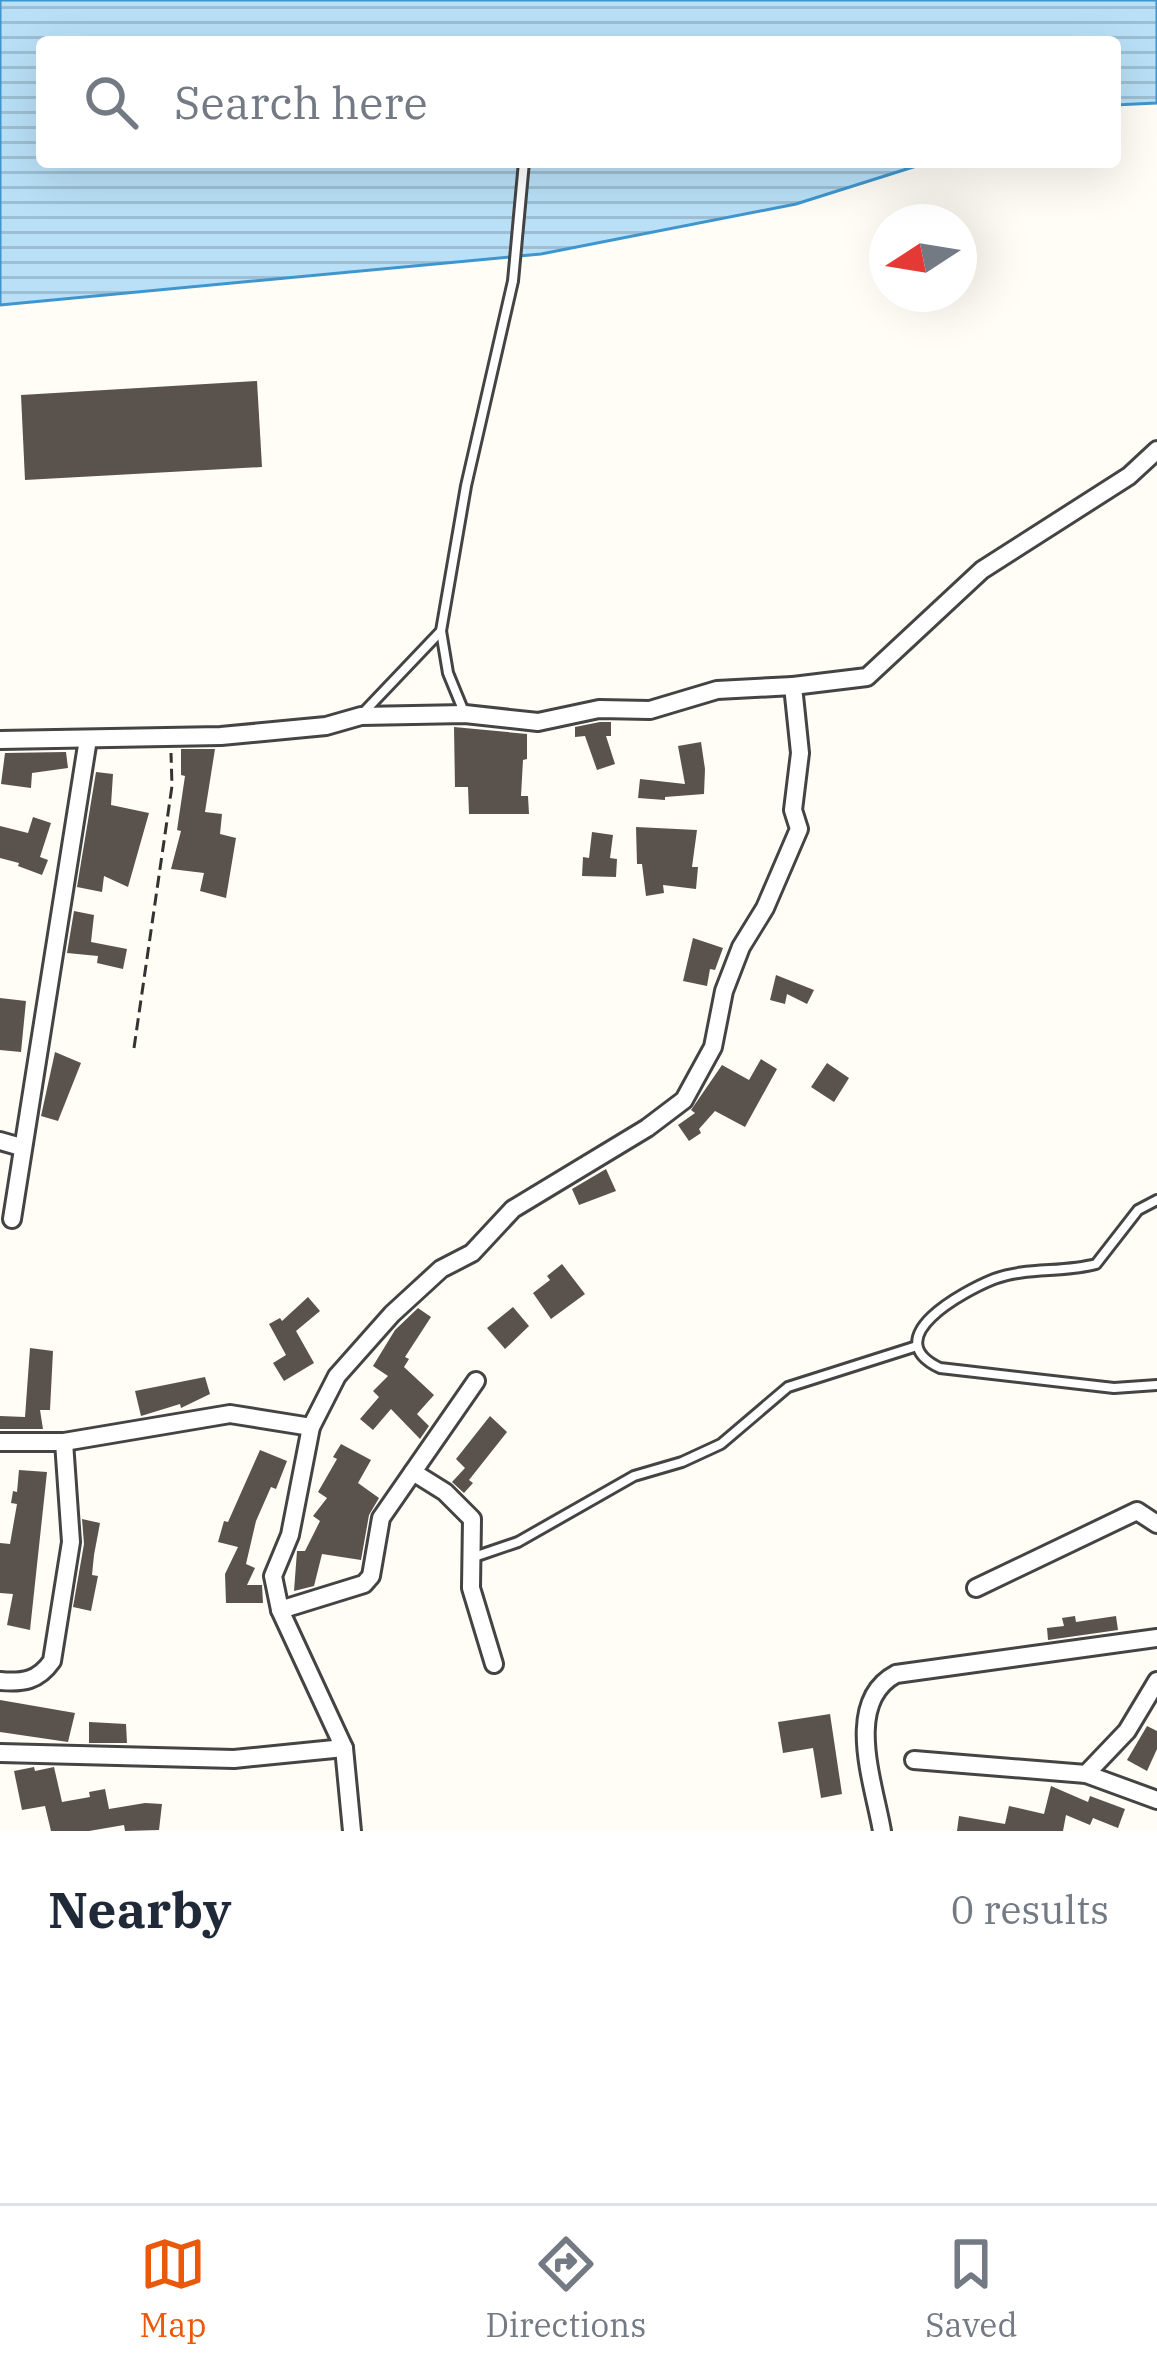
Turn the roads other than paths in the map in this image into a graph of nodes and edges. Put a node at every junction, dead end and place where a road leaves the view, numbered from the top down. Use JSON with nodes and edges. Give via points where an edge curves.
{"nodes":[{"id":1,"x":523,"y":168,"type":"edge"},
{"id":2,"x":1157,"y":450,"type":"edge"},
{"id":3,"x":441,"y":631,"type":"junction"},
{"id":4,"x":793,"y":686,"type":"junction"},
{"id":5,"x":465,"y":714,"type":"junction"},
{"id":6,"x":361,"y":716,"type":"junction"},
{"id":7,"x":88,"y":739,"type":"junction"},
{"id":8,"x":0,"y":740,"type":"edge"},
{"id":9,"x":0,"y":1141,"type":"edge"},
{"id":10,"x":21,"y":1147,"type":"junction"},
{"id":11,"x":1157,"y":1200,"type":"edge"},
{"id":12,"x":12,"y":1219,"type":"dead end"},
{"id":13,"x":917,"y":1346,"type":"junction"},
{"id":14,"x":476,"y":1381,"type":"dead end"},
{"id":15,"x":1157,"y":1385,"type":"edge"},
{"id":16,"x":311,"y":1427,"type":"junction"},
{"id":17,"x":0,"y":1442,"type":"edge"},
{"id":18,"x":64,"y":1442,"type":"junction"},
{"id":19,"x":413,"y":1472,"type":"junction"},
{"id":20,"x":1157,"y":1524,"type":"edge"},
{"id":21,"x":473,"y":1558,"type":"junction"},
{"id":22,"x":976,"y":1588,"type":"dead end"},
{"id":23,"x":280,"y":1610,"type":"junction"},
{"id":24,"x":1157,"y":1638,"type":"edge"},
{"id":25,"x":494,"y":1664,"type":"dead end"},
{"id":26,"x":0,"y":1681,"type":"edge"},
{"id":27,"x":1157,"y":1681,"type":"edge"},
{"id":28,"x":344,"y":1748,"type":"junction"},
{"id":29,"x":0,"y":1753,"type":"edge"},
{"id":30,"x":914,"y":1760,"type":"dead end"},
{"id":31,"x":1086,"y":1774,"type":"junction"},
{"id":32,"x":1157,"y":1800,"type":"edge"},
{"id":33,"x":352,"y":1831,"type":"edge"},
{"id":34,"x":882,"y":1831,"type":"edge"}],
"edges":[{"from":1,"to":3,"type":"lane","via":[[512,280]]},
{"from":2,"to":4,"type":"street","via":[[982,570],[867,677]]},
{"from":3,"to":5,"type":"lane"},
{"from":3,"to":6,"type":"lane"},
{"from":4,"to":5,"type":"street","via":[[717,690],[650,710],[599,709],[538,722]]},
{"from":4,"to":16,"type":"street","via":[[800,753],[793,810],[800,829],[741,947],[700,1077],[647,1128],[513,1208],[472,1253],[441,1269],[337,1376]]},
{"from":5,"to":6,"type":"street"},
{"from":6,"to":7,"type":"street","via":[[326,726]]},
{"from":7,"to":8,"type":"street"},
{"from":7,"to":10,"type":"street"},
{"from":9,"to":10,"type":"street"},
{"from":10,"to":12,"type":"street"},
{"from":11,"to":13,"type":"lane","via":[[1138,1210],[1096,1264],[995,1279],[940,1306]]},
{"from":13,"to":15,"type":"lane","via":[[940,1368],[1114,1388]]},
{"from":13,"to":21,"type":"lane","via":[[788,1387],[721,1444],[634,1476],[518,1542]]},
{"from":14,"to":19,"type":"street"},
{"from":16,"to":18,"type":"street","via":[[230,1414]]},
{"from":16,"to":23,"type":"street","via":[[290,1535],[273,1576]]},
{"from":17,"to":18,"type":"street"},
{"from":18,"to":26,"type":"street","via":[[70,1542],[52,1661],[24,1683]]},
{"from":19,"to":21,"type":"street","via":[[472,1519]]},
{"from":19,"to":23,"type":"street","via":[[381,1517],[364,1584]]},
{"from":20,"to":22,"type":"street","via":[[1137,1511]]},
{"from":21,"to":25,"type":"street","via":[[471,1588]]},
{"from":23,"to":28,"type":"street"},
{"from":24,"to":34,"type":"street","via":[[882,1681],[869,1702],[865,1738]]},
{"from":27,"to":31,"type":"street"},
{"from":28,"to":29,"type":"street","via":[[234,1759]]},
{"from":28,"to":33,"type":"street"},
{"from":30,"to":31,"type":"street"},
{"from":31,"to":32,"type":"street"}]}
